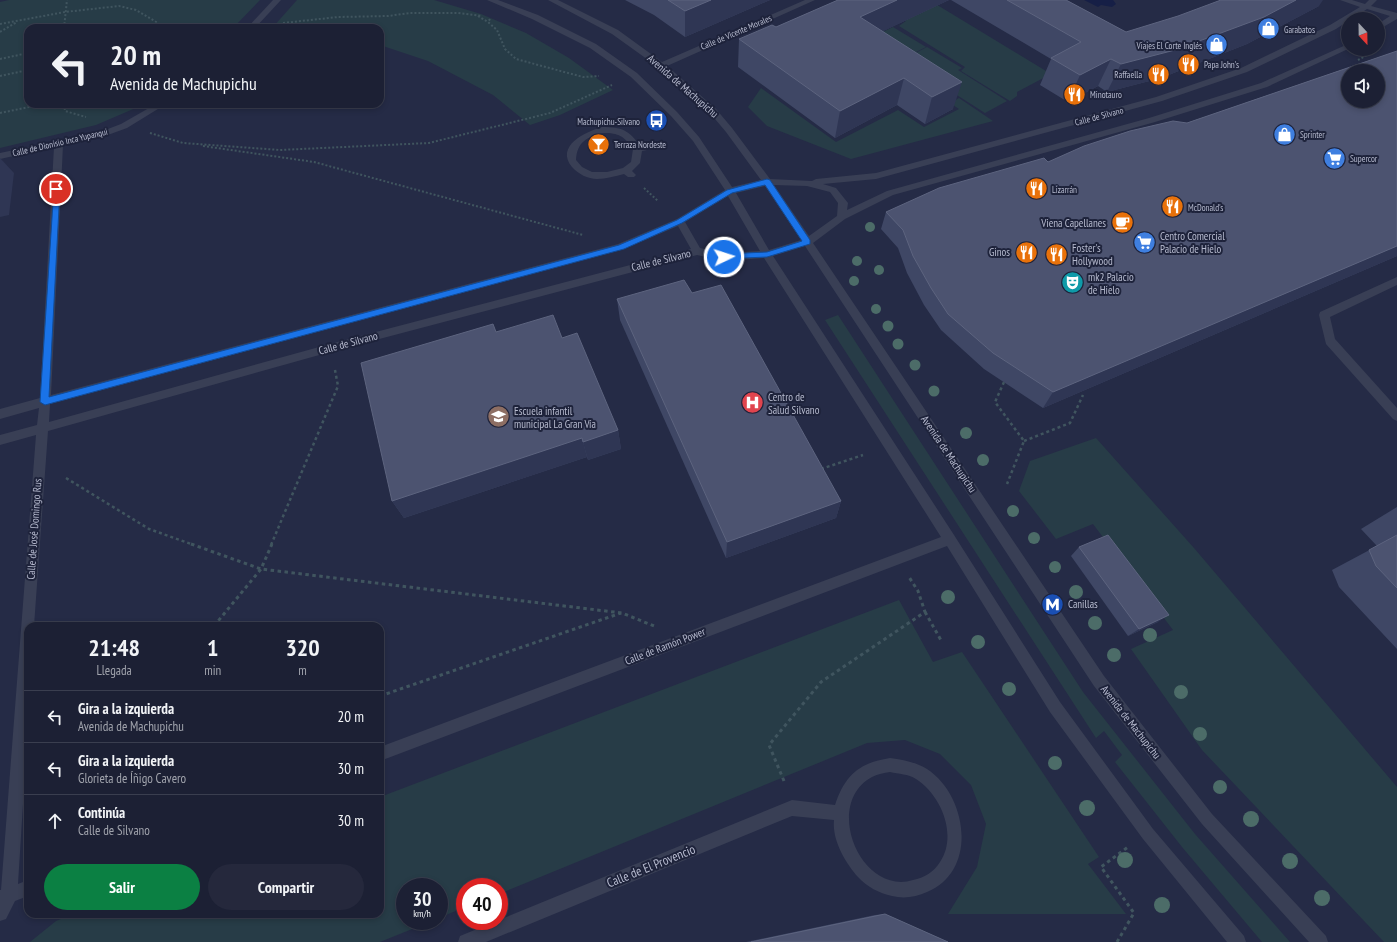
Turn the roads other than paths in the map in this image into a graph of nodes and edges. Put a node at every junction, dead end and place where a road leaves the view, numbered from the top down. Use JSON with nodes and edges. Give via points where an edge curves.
{"nodes":[{"id":1,"x":277,"y":0,"type":"edge"},
{"id":2,"x":491,"y":0,"type":"edge"},
{"id":3,"x":552,"y":0,"type":"edge"},
{"id":4,"x":811,"y":0,"type":"edge"},
{"id":5,"x":1344,"y":0,"type":"edge"},
{"id":6,"x":1373,"y":0,"type":"edge"},
{"id":7,"x":1366,"y":7,"type":"junction"},
{"id":8,"x":1397,"y":16,"type":"edge"},
{"id":9,"x":255,"y":24,"type":"edge"},
{"id":10,"x":1385,"y":24,"type":"edge"},
{"id":11,"x":1341,"y":49,"type":"edge"},
{"id":12,"x":661,"y":64,"type":"junction"},
{"id":13,"x":155,"y":108,"type":"edge"},
{"id":14,"x":59,"y":143,"type":"junction"},
{"id":15,"x":650,"y":148,"type":"dead end"},
{"id":16,"x":638,"y":149,"type":"junction"},
{"id":17,"x":0,"y":156,"type":"edge"},
{"id":18,"x":767,"y":182,"type":"junction"},
{"id":19,"x":807,"y":183,"type":"junction"},
{"id":20,"x":730,"y":191,"type":"junction"},
{"id":21,"x":842,"y":217,"type":"junction"},
{"id":22,"x":680,"y":221,"type":"junction"},
{"id":23,"x":807,"y":242,"type":"junction"},
{"id":24,"x":696,"y":251,"type":"junction"},
{"id":25,"x":767,"y":254,"type":"junction"},
{"id":26,"x":1397,"y":281,"type":"edge"},
{"id":27,"x":45,"y":402,"type":"junction"},
{"id":28,"x":0,"y":414,"type":"edge"},
{"id":29,"x":1397,"y":416,"type":"edge"},
{"id":30,"x":42,"y":428,"type":"junction"},
{"id":31,"x":0,"y":440,"type":"edge"},
{"id":32,"x":950,"y":539,"type":"junction"},
{"id":33,"x":26,"y":622,"type":"edge"},
{"id":34,"x":24,"y":650,"type":"edge"},
{"id":35,"x":384,"y":752,"type":"edge"},
{"id":36,"x":840,"y":813,"type":"junction"},
{"id":37,"x":24,"y":889,"type":"edge"},
{"id":38,"x":4,"y":896,"type":"edge"},
{"id":39,"x":0,"y":913,"type":"edge"},
{"id":40,"x":466,"y":942,"type":"edge"},
{"id":41,"x":1238,"y":942,"type":"edge"},
{"id":42,"x":1320,"y":942,"type":"edge"}],
"edges":[{"from":1,"to":9,"type":"street"},
{"from":2,"to":20,"type":"street","via":[[535,17],[593,46],[634,75],[696,139]]},
{"from":3,"to":12,"type":"street","name":"Avenida de Machupichu","via":[[615,32]]},
{"from":4,"to":12,"type":"street","name":"Calle de Vicente Morales"},
{"from":5,"to":7,"type":"street"},
{"from":6,"to":7,"type":"street","name":"Calle de Silvano"},
{"from":7,"to":8,"type":"street"},
{"from":7,"to":19,"type":"street","name":"Calle de Silvano","via":[[1333,27],[1244,70],[1159,99],[876,176]]},
{"from":8,"to":10,"type":"street"},
{"from":11,"to":21,"type":"street","name":"Calle de Silvano","via":[[1264,85],[1152,120],[890,194]]},
{"from":12,"to":18,"type":"street","name":"Avenida de Machupichu","via":[[713,111]]},
{"from":13,"to":14,"type":"street","name":"Calle de Dionisio Inca Yupanqui","via":[[124,126],[102,134]]},
{"from":14,"to":17,"type":"street","name":"Calle de Dionisio Inca Yupanqui"},
{"from":14,"to":27,"type":"street","name":"Calle de José Domingo Rus"},
{"from":15,"to":16,"type":"street"},
{"from":16,"to":16,"type":"street","via":[[635,163],[629,173],[597,176],[585,173],[574,165],[571,157],[572,148],[578,141],[595,130],[621,132],[630,136]]},
{"from":18,"to":19,"type":"street","name":"Calle de Silvano"},
{"from":18,"to":20,"type":"street","name":"Calle de Silvano"},
{"from":18,"to":23,"type":"street","name":"Avenida de Machupichu"},
{"from":19,"to":21,"type":"street","via":[[833,190],[844,203]]},
{"from":20,"to":22,"type":"street","name":"Calle de Silvano"},
{"from":20,"to":25,"type":"street"},
{"from":21,"to":23,"type":"street","name":"Calle de Silvano"},
{"from":22,"to":24,"type":"street"},
{"from":22,"to":27,"type":"street","name":"Calle de Silvano","via":[[621,247]]},
{"from":23,"to":25,"type":"street","name":"Calle de Silvano"},
{"from":23,"to":42,"type":"street","name":"Avenida de Machupichu","via":[[848,300],[1099,681],[1207,819]]},
{"from":24,"to":25,"type":"street","name":"Calle de Silvano","via":[[724,257]]},
{"from":24,"to":30,"type":"street","name":"Calle de Silvano"},
{"from":25,"to":32,"type":"street"},
{"from":26,"to":29,"type":"street","via":[[1324,315],[1330,341]]},
{"from":27,"to":28,"type":"street","name":"Calle de Silvano"},
{"from":27,"to":30,"type":"street","name":"Calle de José Domingo Rus"},
{"from":30,"to":31,"type":"street","name":"Calle de Silvano"},
{"from":30,"to":33,"type":"street","name":"Calle de José Domingo Rus"},
{"from":32,"to":35,"type":"street","name":"Calle de Ramón Power"},
{"from":32,"to":41,"type":"street","via":[[1055,707],[1148,834]]},
{"from":34,"to":38,"type":"street","name":"Calle de José Domingo Rus"},
{"from":36,"to":36,"type":"street","via":[[841,833],[848,853],[861,870],[877,883],[896,889],[915,889],[932,882],[945,869],[953,852],[955,832],[951,811],[941,793],[926,777],[908,768],[890,765],[872,769],[856,779],[846,794]]},
{"from":36,"to":40,"type":"street","name":"Calle de El Provencio","via":[[792,808]]},
{"from":37,"to":38,"type":"street"},
{"from":38,"to":39,"type":"street","name":"Calle de José Domingo Rus"}]}
